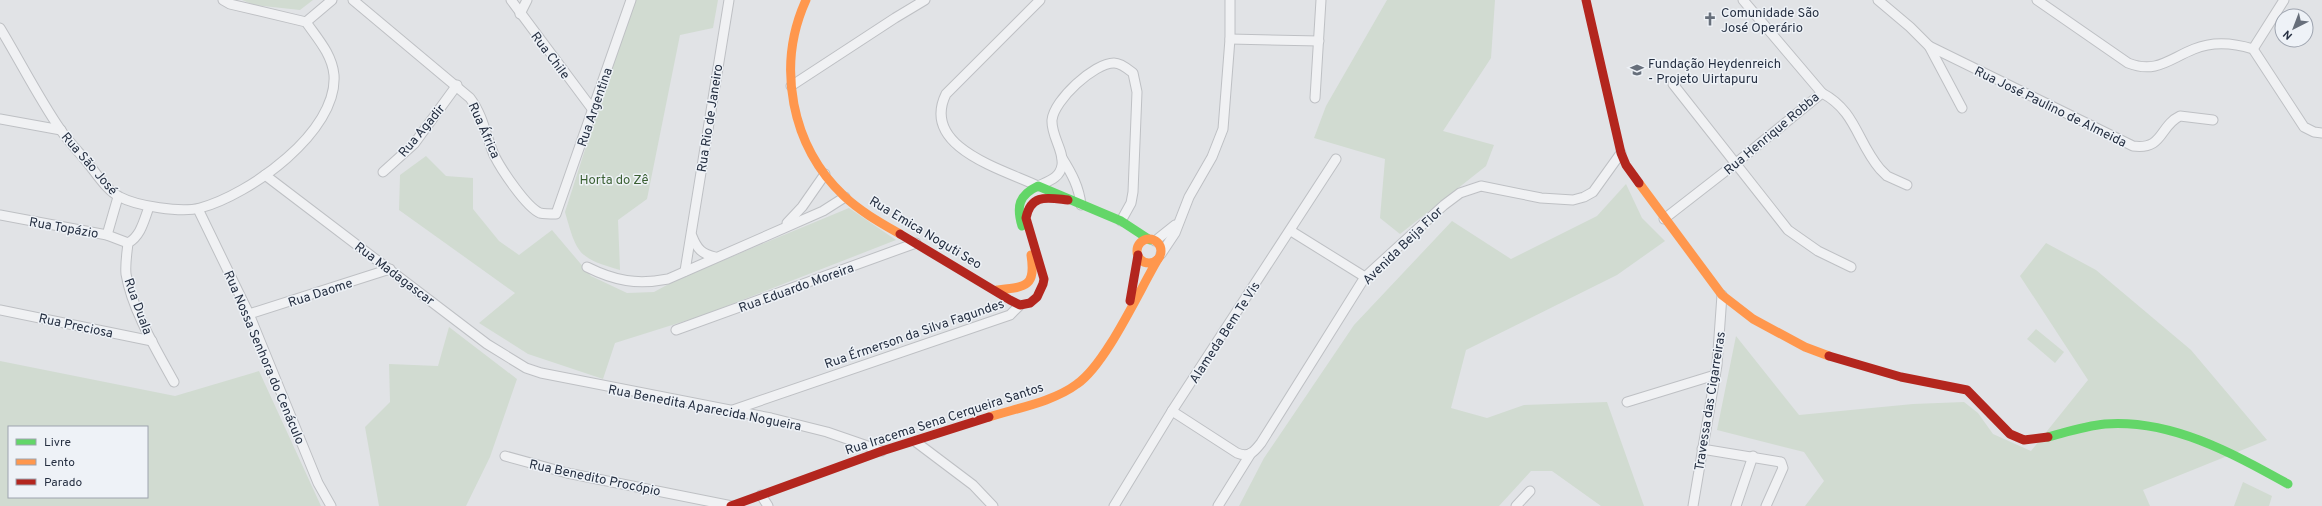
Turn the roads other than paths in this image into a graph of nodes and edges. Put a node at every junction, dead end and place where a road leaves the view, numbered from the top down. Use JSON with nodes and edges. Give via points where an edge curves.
{"nodes":[{"id":1,"x":223,"y":0,"type":"edge"},
{"id":2,"x":332,"y":0,"type":"edge"},
{"id":3,"x":353,"y":0,"type":"edge"},
{"id":4,"x":511,"y":0,"type":"edge"},
{"id":5,"x":527,"y":0,"type":"edge"},
{"id":6,"x":631,"y":0,"type":"edge"},
{"id":7,"x":728,"y":0,"type":"edge"},
{"id":8,"x":806,"y":0,"type":"edge"},
{"id":9,"x":926,"y":0,"type":"edge"},
{"id":10,"x":1040,"y":0,"type":"edge"},
{"id":11,"x":1230,"y":0,"type":"edge"},
{"id":12,"x":1321,"y":0,"type":"edge"},
{"id":13,"x":1586,"y":0,"type":"edge"},
{"id":14,"x":1743,"y":0,"type":"edge"},
{"id":15,"x":1878,"y":0,"type":"edge"},
{"id":16,"x":2037,"y":0,"type":"edge"},
{"id":17,"x":2284,"y":0,"type":"edge"},
{"id":18,"x":520,"y":14,"type":"junction"},
{"id":19,"x":306,"y":22,"type":"junction"},
{"id":20,"x":0,"y":28,"type":"edge"},
{"id":21,"x":1230,"y":39,"type":"junction"},
{"id":22,"x":1318,"y":41,"type":"junction"},
{"id":23,"x":1929,"y":46,"type":"junction"},
{"id":24,"x":2253,"y":50,"type":"junction"},
{"id":25,"x":1673,"y":84,"type":"dead end"},
{"id":26,"x":457,"y":86,"type":"junction"},
{"id":27,"x":792,"y":86,"type":"junction"},
{"id":28,"x":1822,"y":93,"type":"junction"},
{"id":29,"x":1315,"y":98,"type":"dead end"},
{"id":30,"x":1962,"y":108,"type":"dead end"},
{"id":31,"x":593,"y":110,"type":"junction"},
{"id":32,"x":0,"y":119,"type":"edge"},
{"id":33,"x":2213,"y":120,"type":"dead end"},
{"id":34,"x":60,"y":130,"type":"junction"},
{"id":35,"x":2322,"y":133,"type":"edge"},
{"id":36,"x":1621,"y":153,"type":"junction"},
{"id":37,"x":1062,"y":158,"type":"junction"},
{"id":38,"x":1336,"y":159,"type":"dead end"},
{"id":39,"x":1736,"y":164,"type":"junction"},
{"id":40,"x":383,"y":172,"type":"dead end"},
{"id":41,"x":825,"y":174,"type":"junction"},
{"id":42,"x":265,"y":175,"type":"junction"},
{"id":43,"x":1906,"y":185,"type":"dead end"},
{"id":44,"x":1038,"y":186,"type":"junction"},
{"id":45,"x":118,"y":197,"type":"junction"},
{"id":46,"x":845,"y":197,"type":"junction"},
{"id":47,"x":1068,"y":200,"type":"junction"},
{"id":48,"x":1081,"y":205,"type":"junction"},
{"id":49,"x":149,"y":207,"type":"junction"},
{"id":50,"x":198,"y":209,"type":"junction"},
{"id":51,"x":556,"y":214,"type":"joint"},
{"id":52,"x":0,"y":215,"type":"edge"},
{"id":53,"x":1664,"y":219,"type":"junction"},
{"id":54,"x":1121,"y":221,"type":"junction"},
{"id":55,"x":1178,"y":223,"type":"junction"},
{"id":56,"x":783,"y":227,"type":"junction"},
{"id":57,"x":1291,"y":231,"type":"junction"},
{"id":58,"x":107,"y":235,"type":"junction"},
{"id":59,"x":692,"y":236,"type":"junction"},
{"id":60,"x":1153,"y":240,"type":"junction"},
{"id":61,"x":128,"y":243,"type":"junction"},
{"id":62,"x":916,"y":243,"type":"junction"},
{"id":63,"x":1137,"y":254,"type":"junction"},
{"id":64,"x":1159,"y":256,"type":"junction"},
{"id":65,"x":715,"y":257,"type":"junction"},
{"id":66,"x":587,"y":267,"type":"dead end"},
{"id":67,"x":1851,"y":267,"type":"dead end"},
{"id":68,"x":390,"y":269,"type":"junction"},
{"id":69,"x":685,"y":271,"type":"junction"},
{"id":70,"x":1366,"y":277,"type":"junction"},
{"id":71,"x":997,"y":290,"type":"junction"},
{"id":72,"x":1722,"y":295,"type":"junction"},
{"id":73,"x":1020,"y":305,"type":"junction"},
{"id":74,"x":1129,"y":308,"type":"junction"},
{"id":75,"x":0,"y":310,"type":"edge"},
{"id":76,"x":249,"y":314,"type":"junction"},
{"id":77,"x":676,"y":330,"type":"dead end"},
{"id":78,"x":152,"y":341,"type":"junction"},
{"id":79,"x":526,"y":368,"type":"joint"},
{"id":80,"x":1715,"y":375,"type":"junction"},
{"id":81,"x":174,"y":382,"type":"dead end"},
{"id":82,"x":1627,"y":402,"type":"dead end"},
{"id":83,"x":733,"y":410,"type":"junction"},
{"id":84,"x":1172,"y":411,"type":"junction"},
{"id":85,"x":916,"y":442,"type":"junction"},
{"id":86,"x":1702,"y":448,"type":"junction"},
{"id":87,"x":882,"y":451,"type":"junction"},
{"id":88,"x":1249,"y":454,"type":"junction"},
{"id":89,"x":505,"y":456,"type":"dead end"},
{"id":90,"x":1753,"y":456,"type":"junction"},
{"id":91,"x":2288,"y":484,"type":"dead end"},
{"id":92,"x":1530,"y":491,"type":"dead end"},
{"id":93,"x":761,"y":495,"type":"junction"},
{"id":94,"x":686,"y":496,"type":"junction"},
{"id":95,"x":331,"y":506,"type":"edge"},
{"id":96,"x":700,"y":506,"type":"edge"},
{"id":97,"x":731,"y":506,"type":"edge"},
{"id":98,"x":768,"y":506,"type":"edge"},
{"id":99,"x":993,"y":506,"type":"edge"},
{"id":100,"x":1114,"y":506,"type":"edge"},
{"id":101,"x":1218,"y":506,"type":"edge"},
{"id":102,"x":1516,"y":506,"type":"edge"},
{"id":103,"x":1693,"y":506,"type":"edge"},
{"id":104,"x":1736,"y":506,"type":"edge"},
{"id":105,"x":1766,"y":506,"type":"edge"}],
"edges":[{"from":1,"to":19,"type":"street","via":[[230,4]]},
{"from":2,"to":19,"type":"street"},
{"from":3,"to":26,"type":"street","name":"Rua África"},
{"from":4,"to":18,"type":"street","name":"Rua Chile"},
{"from":5,"to":18,"type":"street"},
{"from":6,"to":31,"type":"street","name":"Rua Argentina"},
{"from":7,"to":59,"type":"street","name":"Rua Rio de Janeiro"},
{"from":8,"to":27,"type":"main road","name":"Rua Emica Noguti Seo","via":[[791,47]]},
{"from":9,"to":27,"type":"street"},
{"from":10,"to":44,"type":"street","via":[[946,94],[940,106],[940,114],[949,136],[962,149]]},
{"from":11,"to":21,"type":"street","name":"Rua Iracema Sena Cerqueira Santos"},
{"from":12,"to":22,"type":"street"},
{"from":13,"to":36,"type":"main road"},
{"from":14,"to":28,"type":"street","name":"Rua Henrique Robba"},
{"from":15,"to":23,"type":"street"},
{"from":16,"to":24,"type":"street","via":[[2128,63],[2140,68],[2152,68],[2209,44]]},
{"from":17,"to":24,"type":"street"},
{"from":18,"to":31,"type":"street","name":"Rua Chile"},
{"from":19,"to":42,"type":"street","name":"Rua São José","via":[[332,63],[334,76],[330,102],[324,117],[311,134],[286,159]]},
{"from":20,"to":34,"type":"street","name":"Rua São José"},
{"from":21,"to":22,"type":"street"},
{"from":21,"to":55,"type":"street","name":"Rua Iracema Sena Cerqueira Santos","via":[[1223,129],[1212,157]]},
{"from":22,"to":29,"type":"street"},
{"from":23,"to":30,"type":"street"},
{"from":23,"to":33,"type":"street","name":"Rua José Paulino de Almeida","via":[[2132,146],[2150,146],[2180,116]]},
{"from":24,"to":35,"type":"street","via":[[2304,127]]},
{"from":25,"to":39,"type":"street"},
{"from":26,"to":40,"type":"street","name":"Rua Agadir","via":[[414,144]]},
{"from":26,"to":51,"type":"street","name":"Rua África","via":[[474,104],[495,156],[523,197],[540,213]]},
{"from":27,"to":41,"type":"main road","name":"Rua Emica Noguti Seo","via":[[795,108],[805,137]]},
{"from":28,"to":39,"type":"street","name":"Rua Henrique Robba"},
{"from":28,"to":43,"type":"street","via":[[1846,112],[1880,169],[1887,176]]},
{"from":31,"to":51,"type":"street","name":"Rua Argentina"},
{"from":32,"to":34,"type":"street"},
{"from":34,"to":45,"type":"street","name":"Rua São José"},
{"from":36,"to":53,"type":"main road","via":[[1626,165]]},
{"from":36,"to":70,"type":"street","name":"Avenida Beija Flor","via":[[1593,192],[1573,200],[1541,198],[1481,186],[1460,193]]},
{"from":37,"to":44,"type":"street","via":[[1056,176]]},
{"from":37,"to":48,"type":"street","via":[[1080,192]]},
{"from":37,"to":54,"type":"street","via":[[1052,120],[1064,98],[1084,78],[1099,68],[1115,63],[1130,70],[1136,80],[1138,92],[1134,192]]},
{"from":38,"to":57,"type":"street","name":"Alameda Bem Te Vis"},
{"from":39,"to":53,"type":"street","name":"Rua Henrique Robba"},
{"from":39,"to":67,"type":"street","via":[[1788,230],[1818,251]]},
{"from":41,"to":46,"type":"main road","name":"Rua Emica Noguti Seo"},
{"from":41,"to":56,"type":"street","via":[[802,207]]},
{"from":42,"to":50,"type":"street","name":"Rua São José"},
{"from":42,"to":68,"type":"street","name":"Rua Madagascar"},
{"from":44,"to":47,"type":"main road"},
{"from":44,"to":71,"type":"main road","name":"Rua Érmerson da Silva Fagundes","via":[[1024,193],[1018,208],[1034,273],[1031,280],[1018,288]]},
{"from":45,"to":49,"type":"street","name":"Rua São José"},
{"from":45,"to":58,"type":"street"},
{"from":46,"to":56,"type":"street","via":[[823,210]]},
{"from":46,"to":62,"type":"main road","name":"Rua Emica Noguti Seo"},
{"from":47,"to":48,"type":"main road"},
{"from":47,"to":73,"type":"main road","name":"Rua Érmerson da Silva Fagundes","via":[[1039,198],[1026,210],[1026,218],[1044,279],[1043,288],[1036,299]]},
{"from":48,"to":54,"type":"main road"},
{"from":49,"to":50,"type":"street","name":"Rua São José"},
{"from":49,"to":61,"type":"street","via":[[141,230]]},
{"from":50,"to":76,"type":"street","name":"Rua Nossa Senhora do Cenáculo"},
{"from":52,"to":58,"type":"street","name":"Rua Topázio"},
{"from":53,"to":72,"type":"main road"},
{"from":54,"to":60,"type":"main road"},
{"from":54,"to":63,"type":"main road","via":[[1132,238]]},
{"from":55,"to":60,"type":"street","name":"Rua Iracema Sena Cerqueira Santos"},
{"from":55,"to":64,"type":"street","name":"Rua Iracema Sena Cerqueira Santos","via":[[1175,233]]},
{"from":56,"to":65,"type":"street"},
{"from":57,"to":70,"type":"street"},
{"from":57,"to":84,"type":"street","name":"Alameda Bem Te Vis"},
{"from":58,"to":61,"type":"street","name":"Rua Topázio"},
{"from":59,"to":65,"type":"street","via":[[701,252]]},
{"from":59,"to":69,"type":"street","name":"Rua Rio de Janeiro"},
{"from":60,"to":63,"type":"main road","via":[[1142,242]]},
{"from":60,"to":64,"type":"main road","via":[[1159,245]]},
{"from":61,"to":78,"type":"street","name":"Rua Duala","via":[[126,273],[136,305]]},
{"from":62,"to":71,"type":"main road","name":"Rua Emica Noguti Seo"},
{"from":62,"to":77,"type":"street","name":"Rua Eduardo Moreira"},
{"from":63,"to":64,"type":"main road","via":[[1146,263]]},
{"from":63,"to":74,"type":"main road","name":"Rua Iracema Sena Cerqueira Santos"},
{"from":64,"to":74,"type":"main road","name":"Rua Iracema Sena Cerqueira Santos"},
{"from":65,"to":69,"type":"street"},
{"from":66,"to":69,"type":"street","via":[[606,277],[625,281],[650,282],[668,279]]},
{"from":68,"to":76,"type":"street","name":"Rua Daome"},
{"from":68,"to":79,"type":"street","name":"Rua Madagascar","via":[[487,344]]},
{"from":70,"to":88,"type":"street","name":"Avenida Beija Flor","via":[[1261,443]]},
{"from":71,"to":73,"type":"main road","name":"Rua Emica Noguti Seo"},
{"from":72,"to":80,"type":"street","name":"Travessa das Cigarreiras"},
{"from":72,"to":91,"type":"main road","via":[[1753,319],[1805,347],[1828,356],[1901,377],[1967,390],[1976,396],[1997,421],[2016,438],[2026,441],[2038,440],[2081,428],[2115,424],[2144,426],[2194,438]]},
{"from":73,"to":83,"type":"street","name":"Rua Érmerson da Silva Fagundes","via":[[1010,315]]},
{"from":74,"to":85,"type":"main road","name":"Rua Iracema Sena Cerqueira Santos","via":[[1088,374],[1069,389]]},
{"from":75,"to":78,"type":"street","name":"Rua Preciosa"},
{"from":76,"to":95,"type":"street","name":"Rua Nossa Senhora do Cenáculo","via":[[318,483]]},
{"from":78,"to":81,"type":"street","name":"Rua Duala"},
{"from":79,"to":83,"type":"street","name":"Rua Benedita Aparecida Nogueira","via":[[575,381]]},
{"from":80,"to":82,"type":"street"},
{"from":80,"to":86,"type":"street","name":"Travessa das Cigarreiras"},
{"from":83,"to":87,"type":"street","name":"Rua Benedita Aparecida Nogueira","via":[[827,432]]},
{"from":84,"to":88,"type":"street","via":[[1237,453]]},
{"from":84,"to":100,"type":"street","name":"Alameda Bem Te Vis"},
{"from":85,"to":87,"type":"main road","name":"Rua Iracema Sena Cerqueira Santos"},
{"from":85,"to":99,"type":"street","via":[[973,485]]},
{"from":86,"to":90,"type":"street"},
{"from":86,"to":103,"type":"street","name":"Travessa das Cigarreiras"},
{"from":87,"to":93,"type":"main road","name":"Rua Iracema Sena Cerqueira Santos"},
{"from":88,"to":101,"type":"street","name":"Avenida Beija Flor"},
{"from":89,"to":94,"type":"street","name":"Rua Benedito Procópio","via":[[567,473]]},
{"from":90,"to":104,"type":"street"},
{"from":90,"to":105,"type":"street","via":[[1778,460],[1783,464]]},
{"from":92,"to":102,"type":"street"},
{"from":93,"to":97,"type":"main road","name":"Rua Iracema Sena Cerqueira Santos"},
{"from":93,"to":98,"type":"street"},
{"from":94,"to":96,"type":"street","name":"Rua Benedito Procópio"},
{"from":94,"to":97,"type":"street","name":"Rua Benedito Procópio"}]}
